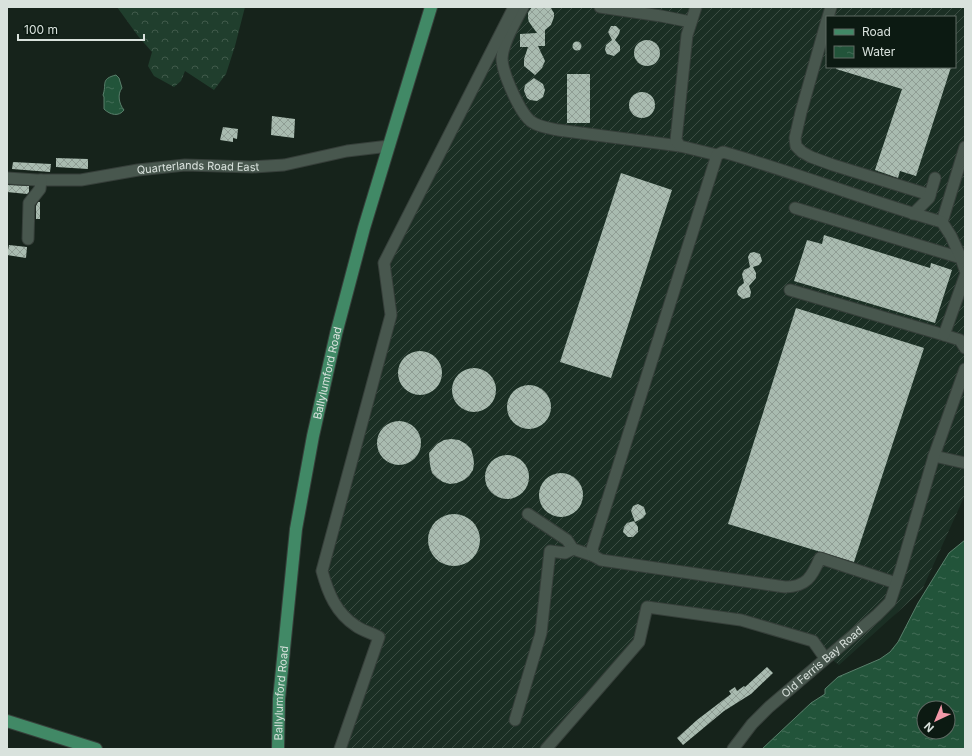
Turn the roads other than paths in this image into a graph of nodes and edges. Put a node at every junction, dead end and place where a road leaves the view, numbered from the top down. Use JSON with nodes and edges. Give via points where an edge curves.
{"nodes":[{"id":1,"x":431,"y":7,"type":"edge"},
{"id":2,"x":514,"y":7,"type":"edge"},
{"id":3,"x":523,"y":7,"type":"edge"},
{"id":4,"x":600,"y":7,"type":"edge"},
{"id":5,"x":687,"y":7,"type":"edge"},
{"id":6,"x":696,"y":7,"type":"edge"},
{"id":7,"x":688,"y":21,"type":"junction"},
{"id":8,"x":826,"y":24,"type":"edge"},
{"id":9,"x":389,"y":146,"type":"junction"},
{"id":10,"x":680,"y":146,"type":"junction"},
{"id":11,"x":965,"y":147,"type":"edge"},
{"id":12,"x":717,"y":156,"type":"junction"},
{"id":13,"x":7,"y":178,"type":"edge"},
{"id":14,"x":935,"y":178,"type":"dead end"},
{"id":15,"x":41,"y":180,"type":"junction"},
{"id":16,"x":930,"y":195,"type":"junction"},
{"id":17,"x":795,"y":208,"type":"dead end"},
{"id":18,"x":913,"y":214,"type":"junction"},
{"id":19,"x":942,"y":222,"type":"junction"},
{"id":20,"x":28,"y":239,"type":"dead end"},
{"id":21,"x":961,"y":258,"type":"junction"},
{"id":22,"x":965,"y":270,"type":"edge"},
{"id":23,"x":965,"y":276,"type":"edge"},
{"id":24,"x":790,"y":290,"type":"dead end"},
{"id":25,"x":944,"y":335,"type":"junction"},
{"id":26,"x":965,"y":348,"type":"edge"},
{"id":27,"x":965,"y":369,"type":"edge"},
{"id":28,"x":934,"y":456,"type":"junction"},
{"id":29,"x":965,"y":463,"type":"edge"},
{"id":30,"x":528,"y":514,"type":"dead end"},
{"id":31,"x":573,"y":549,"type":"junction"},
{"id":32,"x":594,"y":556,"type":"junction"},
{"id":33,"x":896,"y":583,"type":"junction"},
{"id":34,"x":825,"y":658,"type":"junction"},
{"id":35,"x":515,"y":720,"type":"dead end"},
{"id":36,"x":7,"y":721,"type":"edge"},
{"id":37,"x":96,"y":749,"type":"edge"},
{"id":38,"x":278,"y":749,"type":"edge"},
{"id":39,"x":340,"y":749,"type":"edge"},
{"id":40,"x":546,"y":749,"type":"edge"},
{"id":41,"x":733,"y":749,"type":"edge"}],
"edges":[{"from":1,"to":9,"type":"main road","name":"Ballylumford Road"},
{"from":2,"to":39,"type":"street","via":[[384,263],[391,315],[322,571],[328,593],[338,609],[356,626],[379,637]]},
{"from":3,"to":10,"type":"street","via":[[505,45],[502,58],[508,82],[520,108],[531,121],[545,128]]},
{"from":4,"to":7,"type":"street"},
{"from":5,"to":7,"type":"street"},
{"from":6,"to":7,"type":"street"},
{"from":7,"to":10,"type":"street","via":[[676,140]]},
{"from":8,"to":16,"type":"street","via":[[801,112],[795,138],[796,146],[810,157],[833,166]]},
{"from":9,"to":15,"type":"street","name":"Quarterlands Road East","via":[[347,151],[284,165],[185,166],[144,169],[82,180]]},
{"from":9,"to":38,"type":"main road","name":"Ballylumford Road","via":[[336,334],[307,469],[296,529],[279,699]]},
{"from":10,"to":12,"type":"street"},
{"from":11,"to":19,"type":"street"},
{"from":12,"to":18,"type":"street","via":[[723,152],[758,162]]},
{"from":12,"to":32,"type":"street","via":[[592,549]]},
{"from":13,"to":15,"type":"street","name":"Quarterlands Road East"},
{"from":14,"to":16,"type":"street"},
{"from":15,"to":20,"type":"street","via":[[40,189],[29,203]]},
{"from":16,"to":18,"type":"street"},
{"from":17,"to":21,"type":"street"},
{"from":18,"to":19,"type":"street"},
{"from":19,"to":21,"type":"street"},
{"from":21,"to":22,"type":"street"},
{"from":23,"to":25,"type":"street"},
{"from":24,"to":25,"type":"street"},
{"from":25,"to":26,"type":"street","via":[[960,340]]},
{"from":27,"to":28,"type":"street","name":"Old Ferris Bay Road"},
{"from":28,"to":29,"type":"street"},
{"from":28,"to":33,"type":"street","name":"Old Ferris Bay Road"},
{"from":30,"to":31,"type":"street","via":[[567,540]]},
{"from":31,"to":32,"type":"street"},
{"from":31,"to":35,"type":"street","via":[[565,553],[550,552],[541,634]]},
{"from":32,"to":33,"type":"street","via":[[601,560],[785,588],[796,587],[808,580],[820,558]]},
{"from":33,"to":34,"type":"street","name":"Old Ferris Bay Road","via":[[890,602]]},
{"from":34,"to":40,"type":"street","via":[[812,641],[730,618],[647,607],[639,642]]},
{"from":34,"to":41,"type":"street","name":"Old Ferris Bay Road","via":[[756,720]]},
{"from":36,"to":37,"type":"main road"}]}
